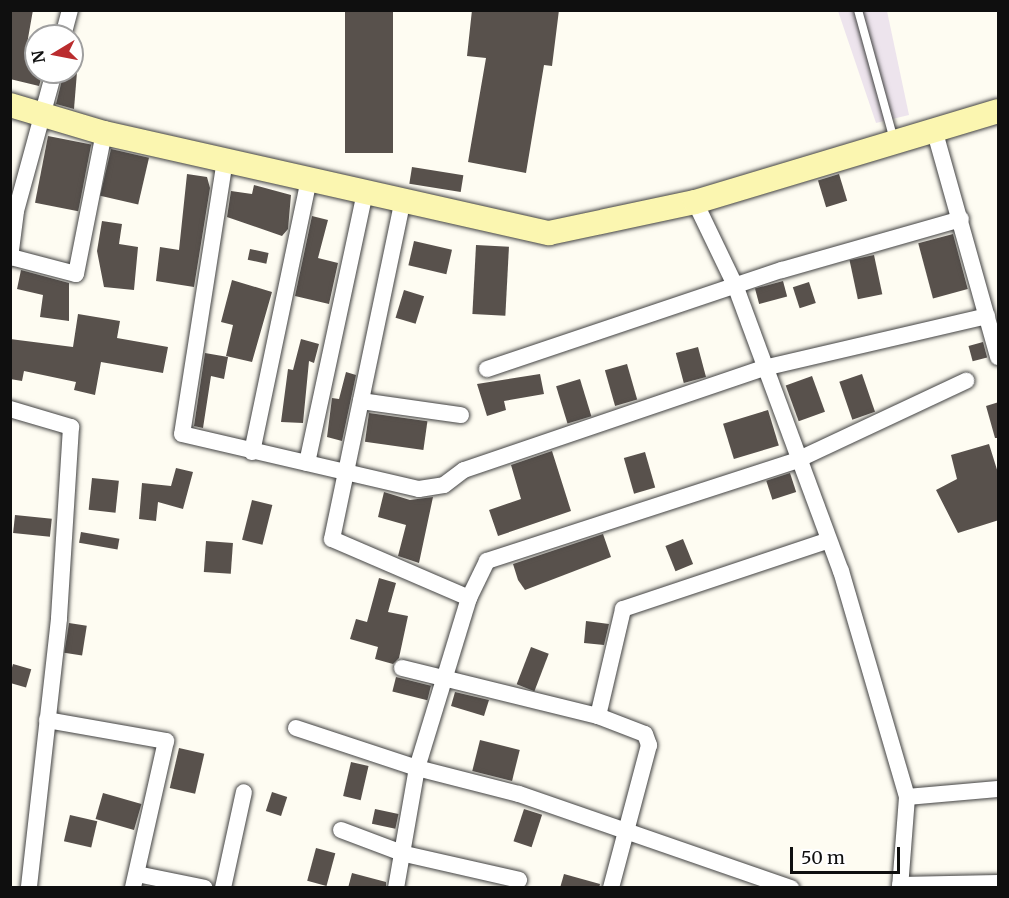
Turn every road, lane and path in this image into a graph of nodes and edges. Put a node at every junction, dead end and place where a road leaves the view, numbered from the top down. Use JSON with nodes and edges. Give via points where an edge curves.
{"nodes":[{"id":1,"x":858,"y":10,"type":"edge"},
{"id":2,"x":51,"y":84,"type":"edge"},
{"id":3,"x":10,"y":105,"type":"edge"},
{"id":4,"x":999,"y":111,"type":"edge"},
{"id":5,"x":43,"y":117,"type":"junction"},
{"id":6,"x":934,"y":129,"type":"junction"},
{"id":7,"x":104,"y":133,"type":"junction"},
{"id":8,"x":894,"y":140,"type":"junction"},
{"id":9,"x":225,"y":160,"type":"junction"},
{"id":10,"x":309,"y":179,"type":"junction"},
{"id":11,"x":365,"y":192,"type":"junction"},
{"id":12,"x":403,"y":200,"type":"junction"},
{"id":13,"x":695,"y":202,"type":"junction"},
{"id":14,"x":961,"y":219,"type":"junction"},
{"id":15,"x":13,"y":220,"type":"edge"},
{"id":16,"x":11,"y":257,"type":"edge"},
{"id":17,"x":735,"y":285,"type":"junction"},
{"id":18,"x":987,"y":316,"type":"junction"},
{"id":19,"x":999,"y":357,"type":"edge"},
{"id":20,"x":764,"y":368,"type":"junction"},
{"id":21,"x":488,"y":369,"type":"dead end"},
{"id":22,"x":966,"y":381,"type":"dead end"},
{"id":23,"x":361,"y":401,"type":"junction"},
{"id":24,"x":10,"y":409,"type":"edge"},
{"id":25,"x":461,"y":415,"type":"dead end"},
{"id":26,"x":252,"y":452,"type":"junction"},
{"id":27,"x":797,"y":460,"type":"junction"},
{"id":28,"x":307,"y":463,"type":"junction"},
{"id":29,"x":346,"y":470,"type":"junction"},
{"id":30,"x":826,"y":541,"type":"junction"},
{"id":31,"x":469,"y":598,"type":"junction"},
{"id":32,"x":402,"y":668,"type":"dead end"},
{"id":33,"x":448,"y":675,"type":"junction"},
{"id":34,"x":598,"y":716,"type":"junction"},
{"id":35,"x":47,"y":720,"type":"junction"},
{"id":36,"x":296,"y":728,"type":"dead end"},
{"id":37,"x":417,"y":768,"type":"junction"},
{"id":38,"x":999,"y":789,"type":"edge"},
{"id":39,"x":244,"y":792,"type":"dead end"},
{"id":40,"x":907,"y":797,"type":"junction"},
{"id":41,"x":341,"y":830,"type":"dead end"},
{"id":42,"x":624,"y":832,"type":"junction"},
{"id":43,"x":405,"y":854,"type":"junction"},
{"id":44,"x":519,"y":880,"type":"dead end"},
{"id":45,"x":135,"y":881,"type":"edge"},
{"id":46,"x":999,"y":883,"type":"edge"},
{"id":47,"x":900,"y":886,"type":"edge"},
{"id":48,"x":29,"y":888,"type":"edge"},
{"id":49,"x":205,"y":888,"type":"edge"},
{"id":50,"x":223,"y":888,"type":"edge"},
{"id":51,"x":396,"y":888,"type":"edge"},
{"id":52,"x":611,"y":888,"type":"edge"},
{"id":53,"x":791,"y":888,"type":"edge"}],
"edges":[{"from":1,"to":8,"type":"lane"},
{"from":2,"to":5,"type":"street"},
{"from":3,"to":5,"type":"street"},
{"from":4,"to":6,"type":"street"},
{"from":5,"to":7,"type":"street"},
{"from":5,"to":15,"type":"street"},
{"from":6,"to":8,"type":"street"},
{"from":6,"to":14,"type":"street"},
{"from":7,"to":9,"type":"street"},
{"from":7,"to":16,"type":"street","via":[[76,274]]},
{"from":8,"to":13,"type":"street"},
{"from":9,"to":10,"type":"street"},
{"from":9,"to":26,"type":"street","via":[[182,434]]},
{"from":10,"to":11,"type":"street"},
{"from":10,"to":26,"type":"street"},
{"from":11,"to":12,"type":"street"},
{"from":11,"to":28,"type":"street"},
{"from":12,"to":13,"type":"street","via":[[549,233]]},
{"from":12,"to":23,"type":"street"},
{"from":13,"to":17,"type":"street"},
{"from":14,"to":17,"type":"street"},
{"from":14,"to":18,"type":"street"},
{"from":15,"to":16,"type":"street"},
{"from":17,"to":20,"type":"street"},
{"from":17,"to":21,"type":"street"},
{"from":18,"to":19,"type":"street"},
{"from":18,"to":20,"type":"street"},
{"from":20,"to":27,"type":"street"},
{"from":20,"to":29,"type":"street","via":[[509,454],[431,489]]},
{"from":22,"to":27,"type":"street"},
{"from":23,"to":25,"type":"street"},
{"from":23,"to":29,"type":"street"},
{"from":24,"to":35,"type":"street","via":[[71,427]]},
{"from":26,"to":28,"type":"street"},
{"from":27,"to":30,"type":"street"},
{"from":27,"to":31,"type":"street","via":[[487,561]]},
{"from":28,"to":29,"type":"street"},
{"from":29,"to":31,"type":"street","via":[[332,538]]},
{"from":30,"to":34,"type":"street","via":[[623,609]]},
{"from":30,"to":40,"type":"street","via":[[841,571]]},
{"from":31,"to":33,"type":"street"},
{"from":32,"to":33,"type":"street"},
{"from":33,"to":34,"type":"street","via":[[540,706]]},
{"from":33,"to":37,"type":"street"},
{"from":34,"to":42,"type":"street","via":[[648,738]]},
{"from":35,"to":45,"type":"street","via":[[166,741]]},
{"from":35,"to":48,"type":"street"},
{"from":36,"to":37,"type":"street"},
{"from":37,"to":42,"type":"street","via":[[519,794]]},
{"from":37,"to":43,"type":"street"},
{"from":38,"to":40,"type":"street"},
{"from":39,"to":50,"type":"street"},
{"from":40,"to":47,"type":"street"},
{"from":41,"to":43,"type":"street"},
{"from":42,"to":52,"type":"street"},
{"from":42,"to":53,"type":"street"},
{"from":43,"to":44,"type":"street"},
{"from":43,"to":51,"type":"street"},
{"from":45,"to":49,"type":"street"},
{"from":46,"to":47,"type":"street"}]}
